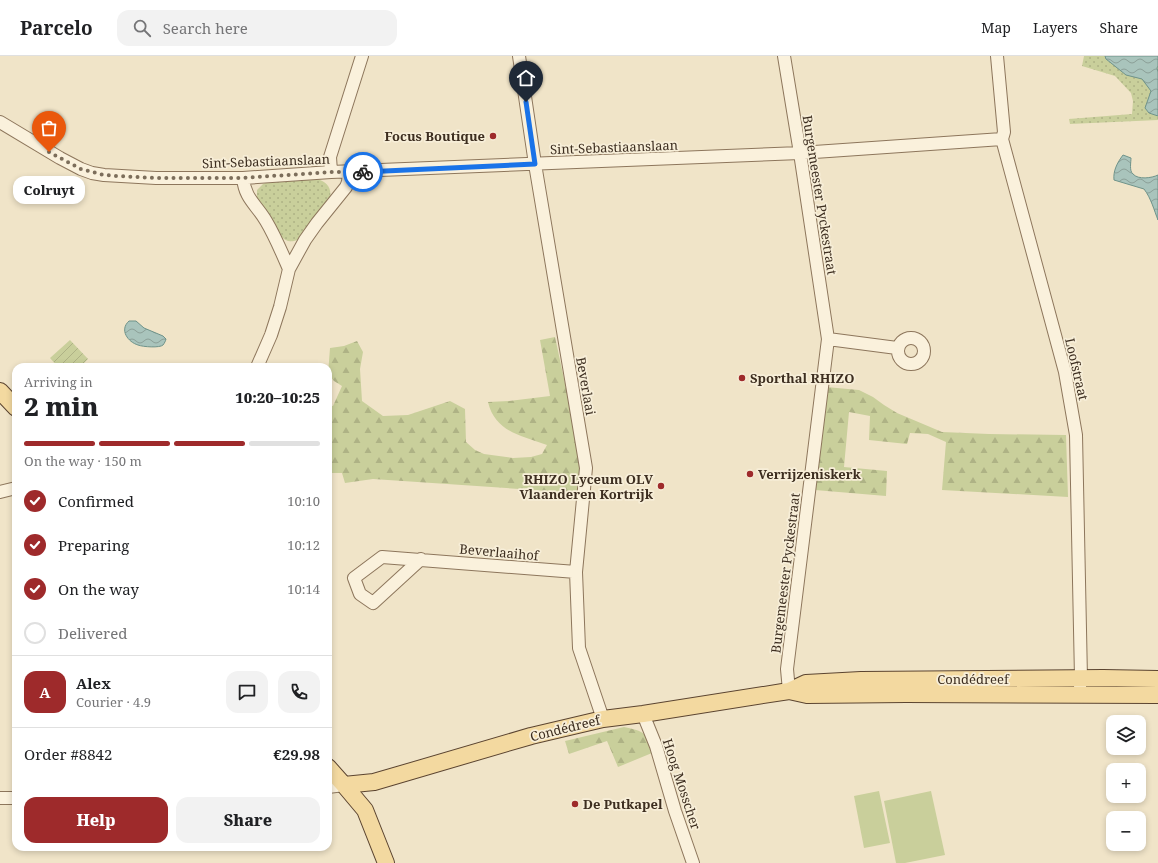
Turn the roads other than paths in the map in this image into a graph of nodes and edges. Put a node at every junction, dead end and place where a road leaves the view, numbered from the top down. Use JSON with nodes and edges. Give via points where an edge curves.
{"nodes":[{"id":1,"x":362,"y":56,"type":"edge"},
{"id":2,"x":519,"y":56,"type":"edge"},
{"id":3,"x":784,"y":56,"type":"edge"},
{"id":4,"x":997,"y":56,"type":"edge"},
{"id":5,"x":0,"y":122,"type":"edge"},
{"id":6,"x":1002,"y":139,"type":"junction"},
{"id":7,"x":800,"y":153,"type":"junction"},
{"id":8,"x":535,"y":164,"type":"junction"},
{"id":9,"x":331,"y":172,"type":"junction"},
{"id":10,"x":349,"y":172,"type":"junction"},
{"id":11,"x":243,"y":178,"type":"junction"},
{"id":12,"x":289,"y":269,"type":"junction"},
{"id":13,"x":828,"y":339,"type":"junction"},
{"id":14,"x":897,"y":348,"type":"dead end"},
{"id":15,"x":259,"y":363,"type":"edge"},
{"id":16,"x":0,"y":391,"type":"edge"},
{"id":17,"x":12,"y":404,"type":"edge"},
{"id":18,"x":12,"y":489,"type":"edge"},
{"id":19,"x":0,"y":492,"type":"edge"},
{"id":20,"x":421,"y":559,"type":"junction"},
{"id":21,"x":576,"y":572,"type":"junction"},
{"id":22,"x":1081,"y":678,"type":"junction"},
{"id":23,"x":1158,"y":680,"type":"edge"},
{"id":24,"x":789,"y":691,"type":"junction"},
{"id":25,"x":1077,"y":695,"type":"junction"},
{"id":26,"x":1158,"y":695,"type":"edge"},
{"id":27,"x":643,"y":714,"type":"junction"},
{"id":28,"x":603,"y":719,"type":"junction"},
{"id":29,"x":332,"y":772,"type":"edge"},
{"id":30,"x":344,"y":785,"type":"junction"},
{"id":31,"x":332,"y":786,"type":"edge"},
{"id":32,"x":0,"y":798,"type":"edge"},
{"id":33,"x":12,"y":798,"type":"edge"},
{"id":34,"x":386,"y":863,"type":"edge"},
{"id":35,"x":693,"y":863,"type":"edge"}],
"edges":[{"from":1,"to":9,"type":"street","via":[[330,157]]},
{"from":2,"to":8,"type":"street","name":"Beverlaai"},
{"from":3,"to":7,"type":"street","name":"Burgemeester Pyckestraat"},
{"from":4,"to":6,"type":"street","name":"Loofstraat","via":[[1004,132]]},
{"from":5,"to":11,"type":"street","name":"Sint-Sebastiaanslaan","via":[[70,164],[92,173],[156,178]]},
{"from":6,"to":7,"type":"street","name":"Sint-Sebastiaanslaan"},
{"from":6,"to":22,"type":"street","name":"Loofstraat","via":[[1065,372],[1076,435]]},
{"from":7,"to":8,"type":"street","name":"Sint-Sebastiaanslaan"},
{"from":7,"to":13,"type":"street","name":"Burgemeester Pyckestraat"},
{"from":8,"to":10,"type":"street","name":"Sint-Sebastiaanslaan"},
{"from":8,"to":21,"type":"street","name":"Beverlaai","via":[[586,468]]},
{"from":9,"to":10,"type":"street","name":"Sint-Sebastiaanslaan"},
{"from":9,"to":11,"type":"street","name":"Sint-Sebastiaanslaan"},
{"from":10,"to":12,"type":"street","via":[[346,187],[305,240]]},
{"from":11,"to":12,"type":"street","via":[[245,191],[266,220]]},
{"from":12,"to":15,"type":"street","via":[[271,335]]},
{"from":13,"to":14,"type":"street"},
{"from":13,"to":24,"type":"street","name":"Burgemeester Pyckestraat","via":[[787,669]]},
{"from":16,"to":17,"type":"main road"},
{"from":18,"to":19,"type":"street"},
{"from":20,"to":20,"type":"street","name":"Beverlaaihof","via":[[382,557],[354,578],[360,594],[373,603]]},
{"from":20,"to":21,"type":"street","name":"Beverlaaihof"},
{"from":21,"to":28,"type":"street","name":"Beverlaai","via":[[579,648]]},
{"from":22,"to":23,"type":"main road","name":"Condédreef"},
{"from":22,"to":24,"type":"main road","name":"Condédreef","via":[[861,680],[806,683]]},
{"from":22,"to":25,"type":"street","name":"Loofstraat"},
{"from":24,"to":25,"type":"main road","name":"Condédreef","via":[[807,695]]},
{"from":24,"to":27,"type":"main road","name":"Condédreef"},
{"from":25,"to":26,"type":"main road","name":"Condédreef"},
{"from":27,"to":28,"type":"main road","name":"Condédreef"},
{"from":27,"to":35,"type":"street","name":"Hoog Mosscher","via":[[656,746]]},
{"from":28,"to":30,"type":"main road","name":"Condédreef","via":[[531,736],[374,782]]},
{"from":29,"to":30,"type":"main road"},
{"from":30,"to":31,"type":"street"},
{"from":30,"to":34,"type":"main road","via":[[365,810]]},
{"from":32,"to":33,"type":"street"}]}
